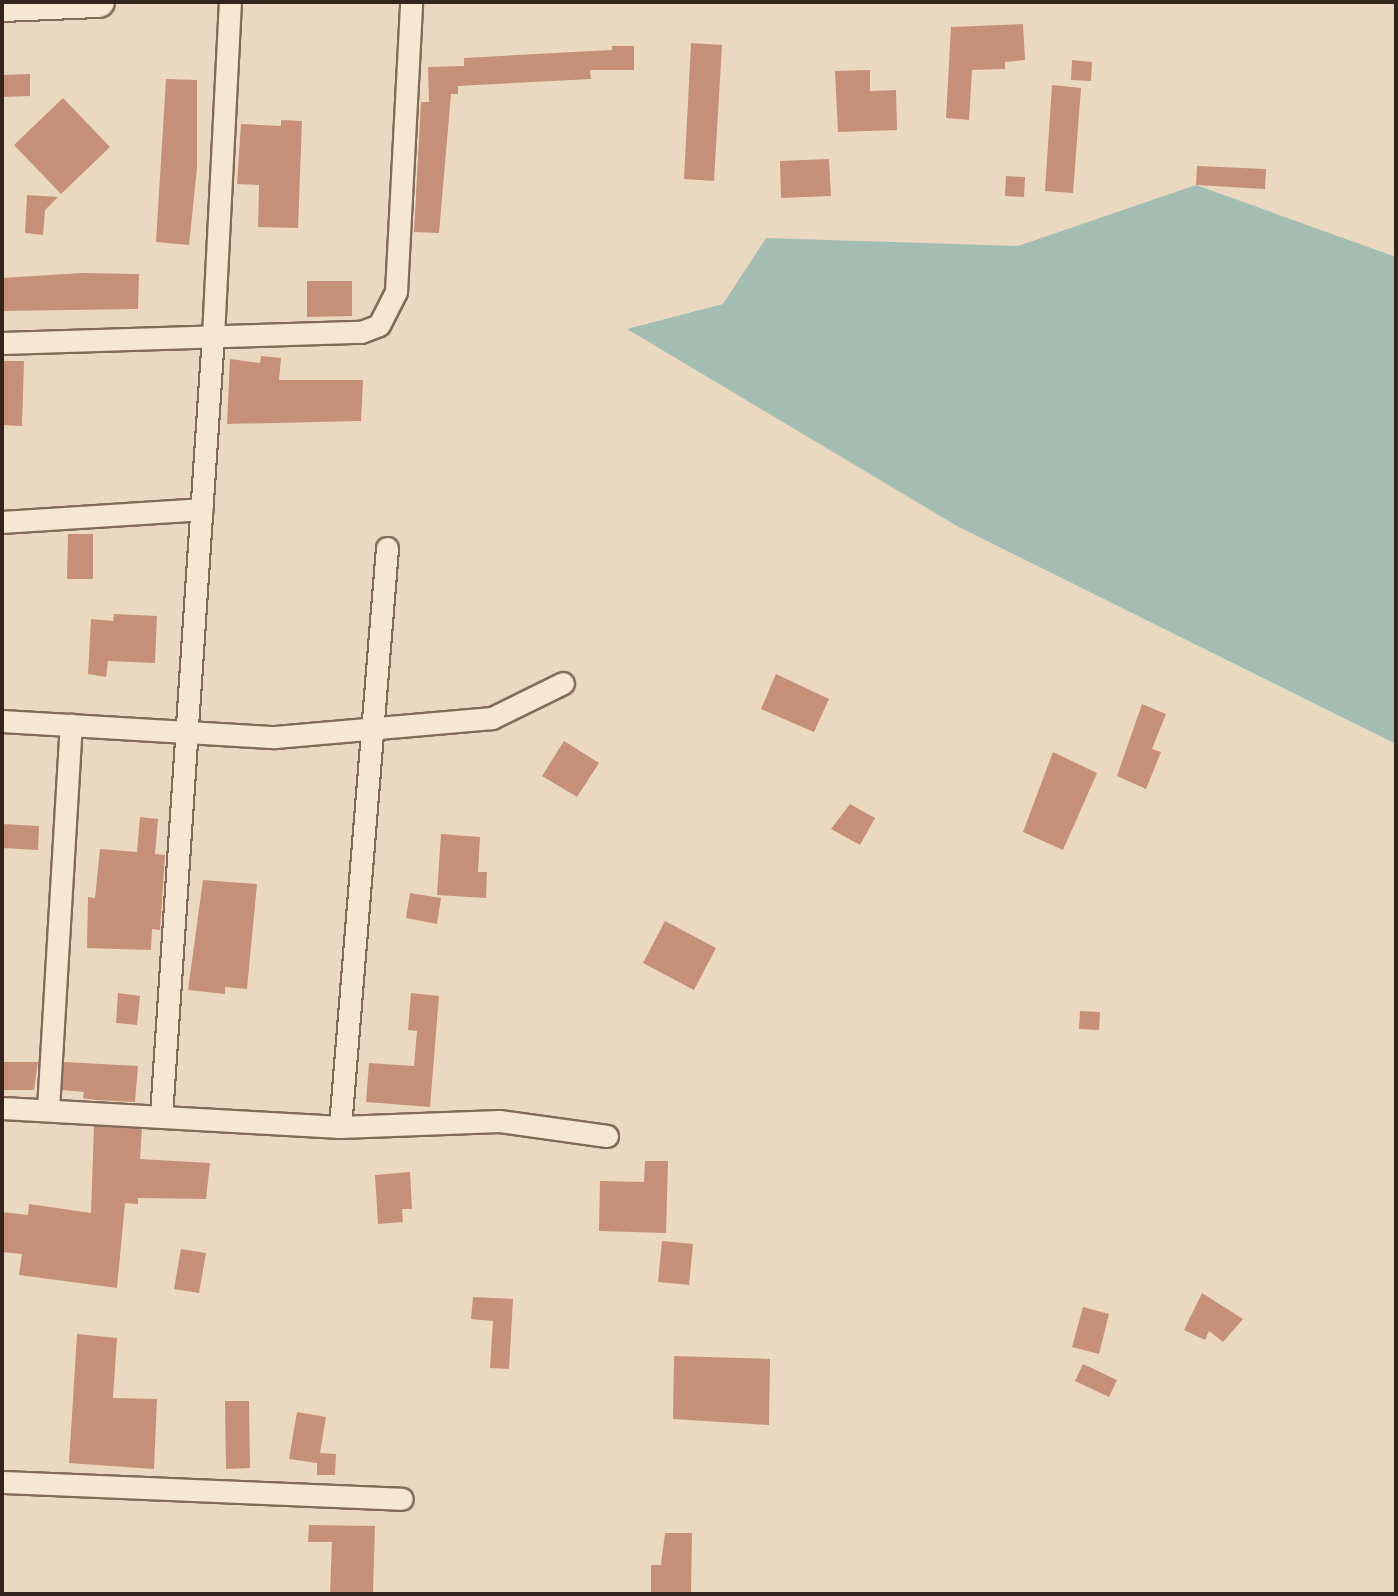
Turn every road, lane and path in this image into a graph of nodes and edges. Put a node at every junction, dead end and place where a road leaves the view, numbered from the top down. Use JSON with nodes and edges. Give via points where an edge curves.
{"nodes":[{"id":1,"x":99,"y":2,"type":"edge"},
{"id":2,"x":230,"y":2,"type":"edge"},
{"id":3,"x":411,"y":2,"type":"edge"},
{"id":4,"x":2,"y":6,"type":"edge"},
{"id":5,"x":213,"y":336,"type":"junction"},
{"id":6,"x":2,"y":343,"type":"edge"},
{"id":7,"x":202,"y":509,"type":"junction"},
{"id":8,"x":2,"y":522,"type":"edge"},
{"id":9,"x":387,"y":548,"type":"dead end"},
{"id":10,"x":563,"y":682,"type":"dead end"},
{"id":11,"x":2,"y":721,"type":"edge"},
{"id":12,"x":71,"y":725,"type":"junction"},
{"id":13,"x":373,"y":726,"type":"junction"},
{"id":14,"x":186,"y":731,"type":"junction"},
{"id":15,"x":2,"y":1108,"type":"edge"},
{"id":16,"x":48,"y":1109,"type":"junction"},
{"id":17,"x":161,"y":1116,"type":"junction"},
{"id":18,"x":340,"y":1126,"type":"junction"},
{"id":19,"x":607,"y":1136,"type":"dead end"},
{"id":20,"x":2,"y":1482,"type":"edge"},
{"id":21,"x":402,"y":1499,"type":"dead end"}],
"edges":[{"from":1,"to":4,"type":"street"},
{"from":2,"to":5,"type":"street"},
{"from":3,"to":5,"type":"street","via":[[396,292],[379,325],[360,332]]},
{"from":5,"to":6,"type":"street"},
{"from":5,"to":7,"type":"street"},
{"from":7,"to":8,"type":"street"},
{"from":7,"to":14,"type":"street"},
{"from":9,"to":13,"type":"street"},
{"from":10,"to":13,"type":"street","via":[[492,718]]},
{"from":11,"to":12,"type":"street"},
{"from":12,"to":14,"type":"street"},
{"from":12,"to":16,"type":"street"},
{"from":13,"to":14,"type":"street","via":[[275,737]]},
{"from":13,"to":18,"type":"street"},
{"from":14,"to":17,"type":"street"},
{"from":15,"to":16,"type":"street"},
{"from":16,"to":17,"type":"street"},
{"from":17,"to":18,"type":"street"},
{"from":18,"to":19,"type":"street","via":[[499,1121]]},
{"from":20,"to":21,"type":"street"}]}
